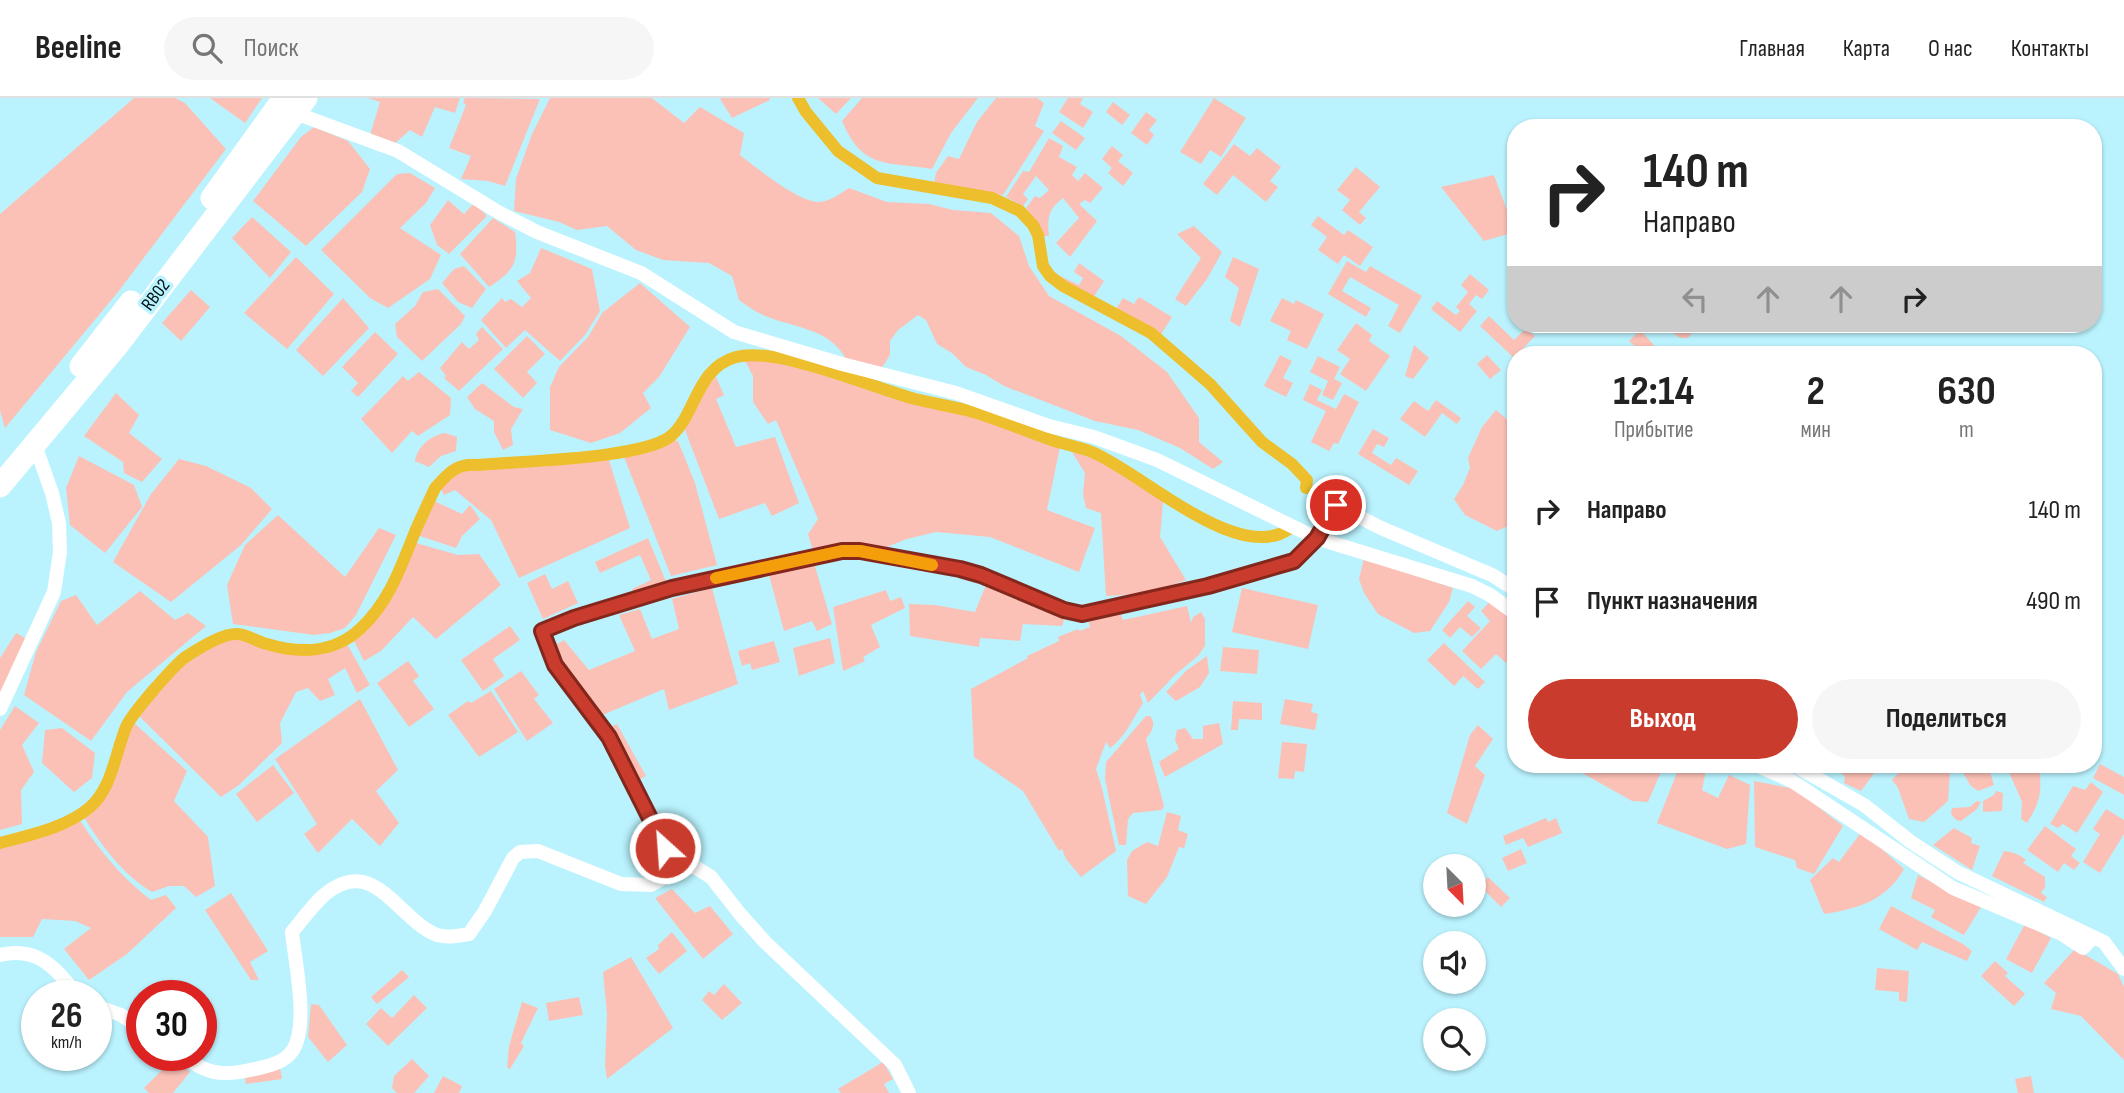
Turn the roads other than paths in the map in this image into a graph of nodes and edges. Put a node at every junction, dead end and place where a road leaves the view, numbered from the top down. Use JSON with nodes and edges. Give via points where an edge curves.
{"nodes":[{"id":1,"x":295,"y":103,"type":"edge"},
{"id":2,"x":35,"y":445,"type":"junction"},
{"id":3,"x":0,"y":462,"type":"edge"},
{"id":4,"x":0,"y":486,"type":"edge"},
{"id":5,"x":1317,"y":538,"type":"junction"},
{"id":6,"x":1507,"y":584,"type":"edge"},
{"id":7,"x":1507,"y":607,"type":"edge"},
{"id":8,"x":0,"y":709,"type":"edge"},
{"id":9,"x":1774,"y":773,"type":"edge"},
{"id":10,"x":1808,"y":773,"type":"edge"},
{"id":11,"x":676,"y":870,"type":"junction"},
{"id":12,"x":2089,"y":942,"type":"junction"},
{"id":13,"x":0,"y":955,"type":"edge"},
{"id":14,"x":2124,"y":969,"type":"edge"},
{"id":15,"x":63,"y":980,"type":"edge"},
{"id":16,"x":211,"y":1071,"type":"edge"},
{"id":17,"x":909,"y":1093,"type":"edge"}],
"edges":[{"from":1,"to":2,"type":"highway","name":"RB02","via":[[117,347]]},
{"from":1,"to":3,"type":"highway","name":"RB02","via":[[223,184]]},
{"from":1,"to":5,"type":"street","via":[[398,151],[537,232],[641,273],[734,332],[956,393],[1094,437],[1157,460]]},
{"from":2,"to":4,"type":"highway","name":"RB02"},
{"from":2,"to":8,"type":"street","via":[[59,523],[57,578]]},
{"from":5,"to":6,"type":"street","via":[[1336,505]]},
{"from":5,"to":7,"type":"street","via":[[1472,586]]},
{"from":5,"to":11,"type":"street","via":[[1294,561],[1282,566],[1082,614],[960,569],[842,551],[672,588],[542,631],[555,665],[609,737]]},
{"from":9,"to":12,"type":"street","via":[[1954,888],[2060,933],[2081,948]]},
{"from":10,"to":12,"type":"street","via":[[1864,805],[1957,872]]},
{"from":11,"to":16,"type":"street","via":[[651,885],[621,884],[538,851],[520,852],[469,933],[455,937],[428,930],[374,885],[363,881],[339,886],[318,901],[292,932],[300,1017],[293,1049],[268,1066],[229,1075]]},
{"from":11,"to":17,"type":"street","via":[[695,867],[711,877],[765,942],[895,1065]]},
{"from":12,"to":14,"type":"street","via":[[2104,942]]},
{"from":13,"to":15,"type":"street","via":[[24,953],[43,959]]}]}
